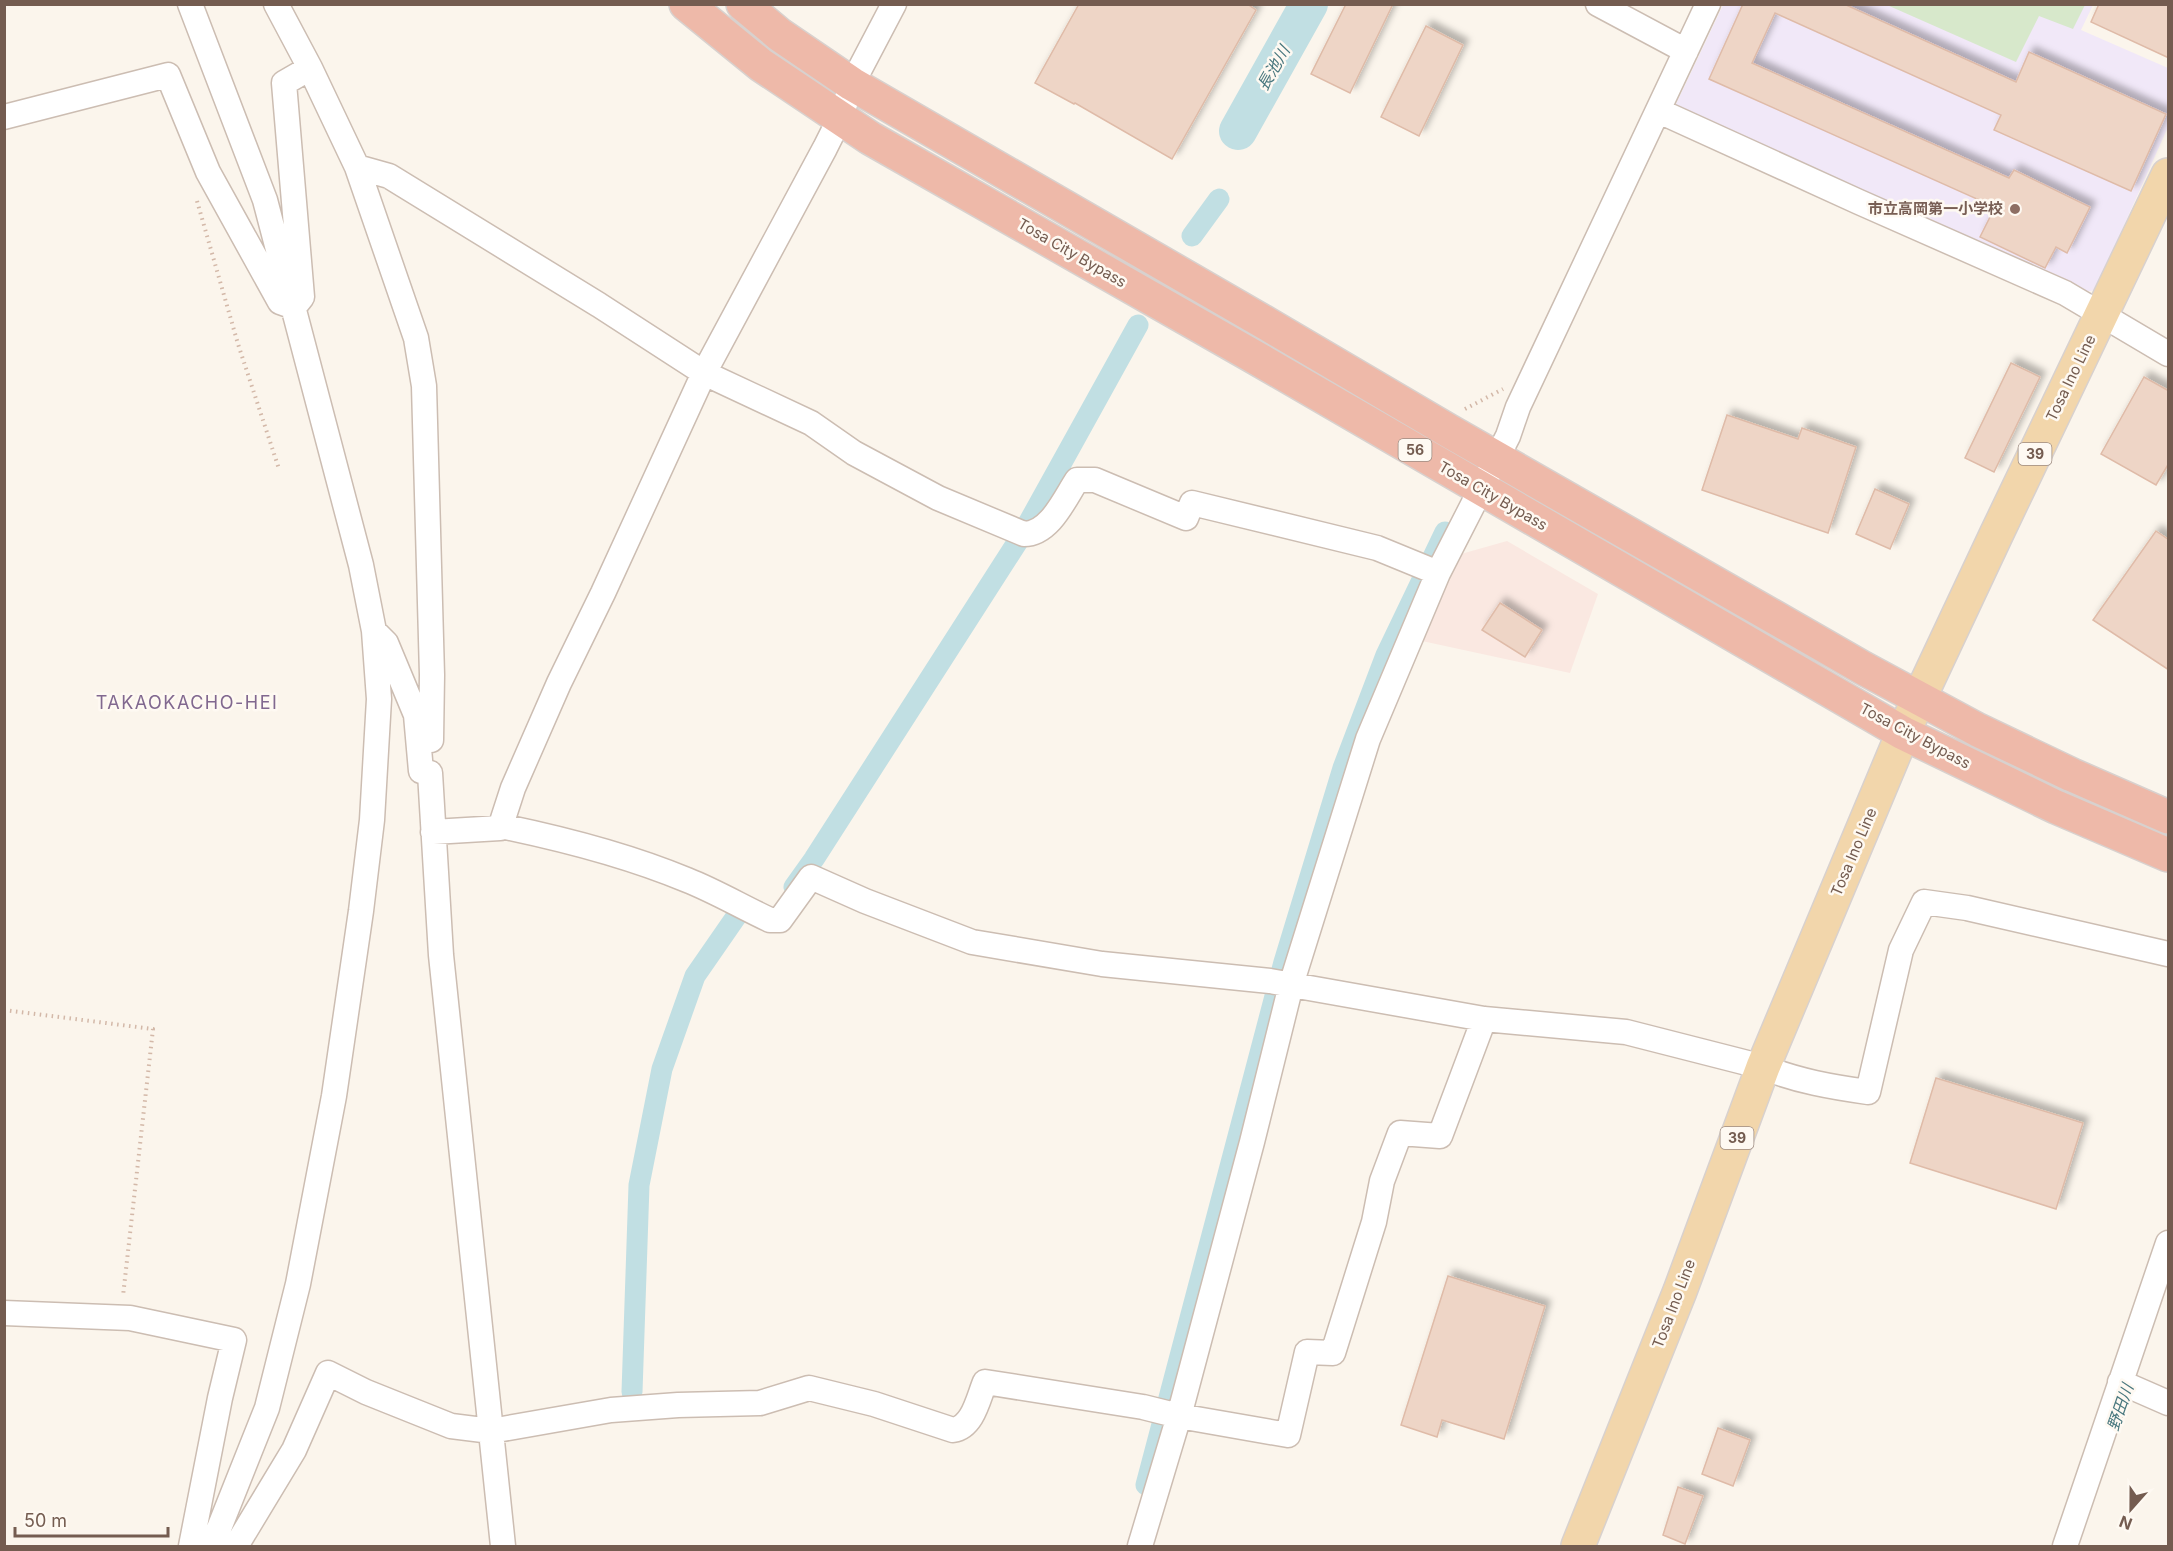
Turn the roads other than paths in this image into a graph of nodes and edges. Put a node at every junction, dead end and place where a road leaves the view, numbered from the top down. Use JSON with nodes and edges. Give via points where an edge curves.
{"nodes":[{"id":1,"x":190,"y":4,"type":"edge"},
{"id":2,"x":276,"y":4,"type":"edge"},
{"id":3,"x":686,"y":4,"type":"edge"},
{"id":4,"x":743,"y":4,"type":"edge"},
{"id":5,"x":894,"y":4,"type":"edge"},
{"id":6,"x":1598,"y":4,"type":"edge"},
{"id":7,"x":1708,"y":4,"type":"edge"},
{"id":8,"x":1686,"y":51,"type":"junction"},
{"id":9,"x":310,"y":68,"type":"junction"},
{"id":10,"x":852,"y":84,"type":"junction"},
{"id":11,"x":1659,"y":111,"type":"junction"},
{"id":12,"x":4,"y":117,"type":"edge"},
{"id":13,"x":840,"y":118,"type":"junction"},
{"id":14,"x":357,"y":168,"type":"junction"},
{"id":15,"x":2169,"y":175,"type":"edge"},
{"id":16,"x":294,"y":307,"type":"junction"},
{"id":17,"x":2102,"y":315,"type":"junction"},
{"id":18,"x":2169,"y":354,"type":"edge"},
{"id":19,"x":704,"y":373,"type":"junction"},
{"id":20,"x":1497,"y":458,"type":"junction"},
{"id":21,"x":1482,"y":488,"type":"junction"},
{"id":22,"x":1429,"y":569,"type":"junction"},
{"id":23,"x":374,"y":631,"type":"junction"},
{"id":24,"x":1919,"y":699,"type":"junction"},
{"id":25,"x":1904,"y":733,"type":"junction"},
{"id":26,"x":430,"y":773,"type":"junction"},
{"id":27,"x":2169,"y":817,"type":"edge"},
{"id":28,"x":501,"y":826,"type":"junction"},
{"id":29,"x":433,"y":832,"type":"junction"},
{"id":30,"x":2169,"y":855,"type":"edge"},
{"id":31,"x":2169,"y":954,"type":"edge"},
{"id":32,"x":1283,"y":984,"type":"junction"},
{"id":33,"x":1484,"y":1019,"type":"junction"},
{"id":34,"x":1763,"y":1067,"type":"junction"},
{"id":35,"x":2169,"y":1243,"type":"edge"},
{"id":36,"x":4,"y":1312,"type":"edge"},
{"id":37,"x":2125,"y":1384,"type":"junction"},
{"id":38,"x":2169,"y":1402,"type":"edge"},
{"id":39,"x":1170,"y":1414,"type":"junction"},
{"id":40,"x":491,"y":1431,"type":"junction"},
{"id":41,"x":191,"y":1546,"type":"edge"},
{"id":42,"x":212,"y":1546,"type":"edge"},
{"id":43,"x":236,"y":1546,"type":"edge"},
{"id":44,"x":503,"y":1546,"type":"edge"},
{"id":45,"x":1140,"y":1546,"type":"edge"},
{"id":46,"x":1578,"y":1546,"type":"edge"},
{"id":47,"x":2065,"y":1546,"type":"edge"}],
"edges":[{"from":1,"to":16,"type":"street","via":[[265,200]]},
{"from":2,"to":9,"type":"street"},
{"from":3,"to":13,"type":"highway","name":"Tosa City Bypass","number":"56","via":[[760,65]]},
{"from":4,"to":10,"type":"highway","number":"56","via":[[780,35]]},
{"from":5,"to":10,"type":"street"},
{"from":6,"to":8,"type":"street"},
{"from":7,"to":8,"type":"street"},
{"from":8,"to":11,"type":"street"},
{"from":9,"to":14,"type":"street"},
{"from":9,"to":16,"type":"street","via":[[284,82],[302,297]]},
{"from":10,"to":13,"type":"street"},
{"from":10,"to":20,"type":"highway","number":"56"},
{"from":11,"to":17,"type":"street","via":[[2065,293]]},
{"from":11,"to":20,"type":"street"},
{"from":12,"to":16,"type":"street","via":[[168,75],[208,171],[280,302]]},
{"from":13,"to":19,"type":"street"},
{"from":13,"to":21,"type":"highway","name":"Tosa City Bypass","number":"56"},
{"from":14,"to":19,"type":"street","via":[[389,176]]},
{"from":14,"to":26,"type":"street","via":[[416,338],[424,386],[432,675]]},
{"from":15,"to":17,"type":"main road","name":"Tosa Ino Line","number":"39"},
{"from":16,"to":23,"type":"street","via":[[361,565]]},
{"from":17,"to":18,"type":"street"},
{"from":17,"to":24,"type":"main road","name":"Tosa Ino Line","number":"39"},
{"from":19,"to":22,"type":"street","via":[[811,423],[854,453],[938,498],[1024,534],[1038,531],[1048,523],[1077,480],[1095,480],[1186,518],[1192,503],[1377,548]]},
{"from":19,"to":28,"type":"street","via":[[559,683],[513,788]]},
{"from":20,"to":21,"type":"street"},
{"from":20,"to":24,"type":"highway","number":"56"},
{"from":21,"to":22,"type":"street"},
{"from":21,"to":25,"type":"highway","name":"Tosa City Bypass","number":"56"},
{"from":22,"to":32,"type":"street"},
{"from":23,"to":26,"type":"street","via":[[386,643],[416,715],[421,771]]},
{"from":23,"to":42,"type":"street","via":[[379,699],[372,820],[334,1096],[298,1284],[267,1408]]},
{"from":24,"to":25,"type":"main road","name":"Tosa Ino Line","number":"39"},
{"from":24,"to":27,"type":"highway","number":"56","via":[[2072,775]]},
{"from":25,"to":30,"type":"highway","name":"Tosa City Bypass","number":"56","via":[[2056,807]]},
{"from":25,"to":34,"type":"main road","name":"Tosa Ino Line","number":"39"},
{"from":26,"to":29,"type":"street"},
{"from":28,"to":29,"type":"street"},
{"from":28,"to":32,"type":"street","via":[[618,854],[688,880],[770,920],[780,920],[811,877],[972,942],[1102,964]]},
{"from":29,"to":40,"type":"street","via":[[443,977]]},
{"from":31,"to":34,"type":"street","via":[[1967,908],[1924,902],[1901,950],[1868,1092],[1826,1086]]},
{"from":32,"to":33,"type":"street"},
{"from":32,"to":39,"type":"street","via":[[1252,1142]]},
{"from":33,"to":34,"type":"street","via":[[1626,1032]]},
{"from":33,"to":39,"type":"street","via":[[1440,1136],[1400,1133],[1382,1181],[1374,1222],[1333,1353],[1307,1352],[1288,1435]]},
{"from":34,"to":46,"type":"main road","name":"Tosa Ino Line","number":"39","via":[[1680,1291]]},
{"from":35,"to":37,"type":"street"},
{"from":36,"to":41,"type":"street","via":[[121,1318],[234,1340]]},
{"from":37,"to":38,"type":"street"},
{"from":37,"to":47,"type":"street"},
{"from":39,"to":40,"type":"street","via":[[985,1382],[968,1423],[953,1430],[809,1388],[760,1403],[611,1410]]},
{"from":39,"to":45,"type":"street"},
{"from":40,"to":43,"type":"street","via":[[451,1426],[328,1373],[294,1450]]},
{"from":40,"to":44,"type":"street"}]}
